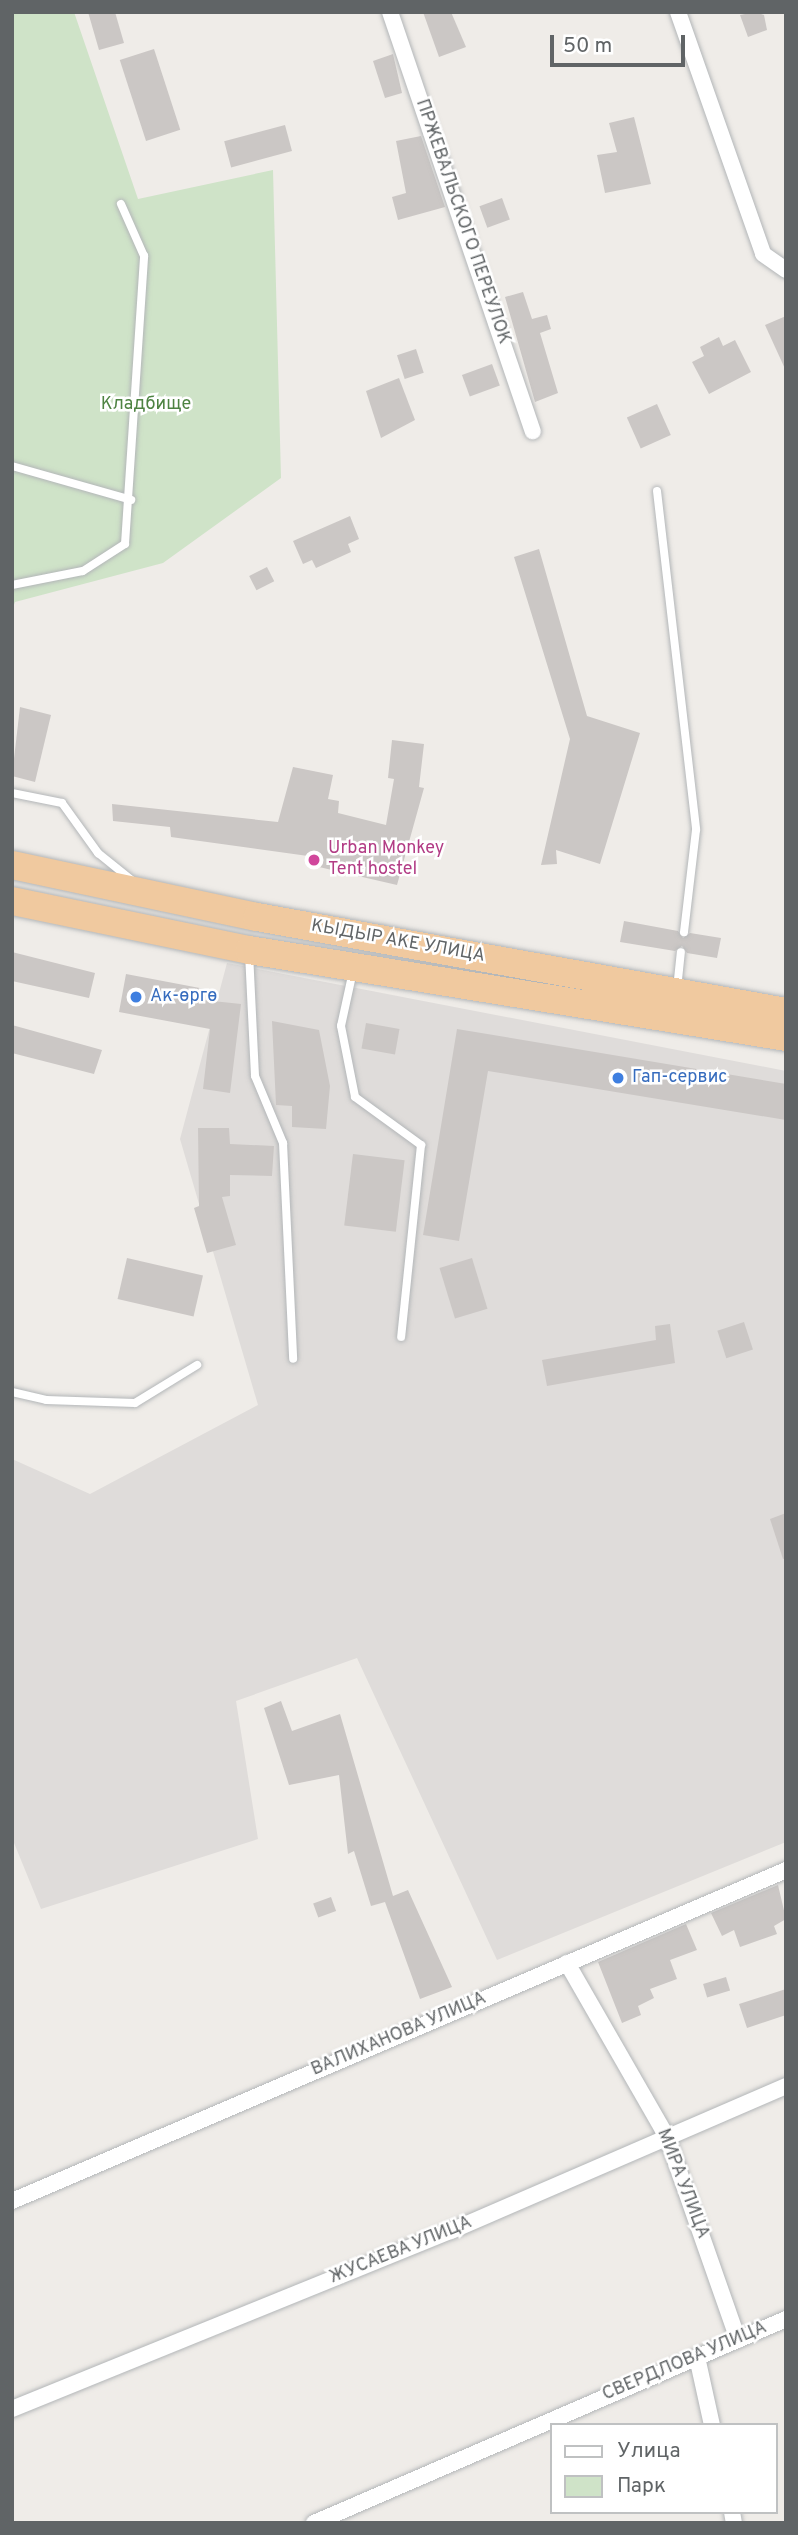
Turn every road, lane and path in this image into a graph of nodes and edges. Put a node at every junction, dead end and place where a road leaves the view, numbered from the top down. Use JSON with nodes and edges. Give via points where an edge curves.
{"nodes":[{"id":1,"x":390,"y":12,"type":"edge"},
{"id":2,"x":678,"y":12,"type":"edge"},
{"id":3,"x":121,"y":204,"type":"dead end"},
{"id":4,"x":786,"y":271,"type":"edge"},
{"id":5,"x":533,"y":431,"type":"dead end"},
{"id":6,"x":12,"y":466,"type":"edge"},
{"id":7,"x":657,"y":491,"type":"dead end"},
{"id":8,"x":131,"y":500,"type":"junction"},
{"id":9,"x":12,"y":586,"type":"edge"},
{"id":10,"x":12,"y":793,"type":"edge"},
{"id":11,"x":12,"y":865,"type":"edge"},
{"id":12,"x":150,"y":894,"type":"junction"},
{"id":13,"x":12,"y":901,"type":"edge"},
{"id":14,"x":257,"y":917,"type":"junction"},
{"id":15,"x":684,"y":932,"type":"dead end"},
{"id":16,"x":249,"y":950,"type":"junction"},
{"id":17,"x":681,"y":952,"type":"dead end"},
{"id":18,"x":354,"y":968,"type":"junction"},
{"id":19,"x":676,"y":992,"type":"junction"},
{"id":20,"x":786,"y":1012,"type":"edge"},
{"id":21,"x":786,"y":1037,"type":"edge"},
{"id":22,"x":401,"y":1337,"type":"dead end"},
{"id":23,"x":293,"y":1359,"type":"dead end"},
{"id":24,"x":197,"y":1365,"type":"dead end"},
{"id":25,"x":12,"y":1392,"type":"edge"},
{"id":26,"x":786,"y":1870,"type":"edge"},
{"id":27,"x":567,"y":1964,"type":"junction"},
{"id":28,"x":786,"y":2086,"type":"edge"},
{"id":29,"x":667,"y":2137,"type":"junction"},
{"id":30,"x":12,"y":2201,"type":"edge"},
{"id":31,"x":786,"y":2319,"type":"edge"},
{"id":32,"x":737,"y":2340,"type":"junction"},
{"id":33,"x":697,"y":2357,"type":"junction"},
{"id":34,"x":12,"y":2409,"type":"edge"},
{"id":35,"x":712,"y":2423,"type":"edge"},
{"id":36,"x":314,"y":2523,"type":"edge"}],
"edges":[{"from":1,"to":5,"type":"street","name":"ПРЖЕВАЛЬСКОГО ПЕРЕУЛОК"},
{"from":2,"to":4,"type":"street","via":[[762,254]]},
{"from":3,"to":8,"type":"lane","via":[[144,256]]},
{"from":6,"to":8,"type":"lane"},
{"from":7,"to":15,"type":"lane","via":[[696,831]]},
{"from":8,"to":9,"type":"lane","via":[[125,544],[83,571]]},
{"from":10,"to":12,"type":"lane","via":[[62,803],[98,853]]},
{"from":11,"to":12,"type":"highway","name":"КЫДЫР АКЕ УЛИЦА"},
{"from":12,"to":14,"type":"highway","name":"КЫДЫР АКЕ УЛИЦА"},
{"from":13,"to":16,"type":"highway","name":"КЫДЫР АКЕ УЛИЦА"},
{"from":14,"to":16,"type":"highway"},
{"from":14,"to":19,"type":"highway","name":"КЫДЫР АКЕ УЛИЦА"},
{"from":16,"to":18,"type":"highway","name":"КЫДЫР АКЕ УЛИЦА"},
{"from":16,"to":23,"type":"lane","via":[[255,1076],[283,1143]]},
{"from":17,"to":19,"type":"lane"},
{"from":18,"to":21,"type":"highway","name":"КЫДЫР АКЕ УЛИЦА"},
{"from":18,"to":22,"type":"lane","via":[[341,1026],[355,1097],[421,1145]]},
{"from":19,"to":20,"type":"highway","name":"КЫДЫР АКЕ УЛИЦА"},
{"from":24,"to":25,"type":"lane","via":[[135,1403],[46,1400]]},
{"from":26,"to":27,"type":"street","name":"ВАЛИХАНОВА УЛИЦА"},
{"from":27,"to":29,"type":"street","name":"МИРА УЛИЦА"},
{"from":27,"to":30,"type":"street","name":"ВАЛИХАНОВА УЛИЦА"},
{"from":28,"to":29,"type":"street","name":"ЖУСАЕВА УЛИЦА"},
{"from":29,"to":32,"type":"street","name":"МИРА УЛИЦА"},
{"from":29,"to":34,"type":"street","name":"ЖУСАЕВА УЛИЦА"},
{"from":31,"to":32,"type":"street","name":"СВЕРДЛОВА УЛИЦА"},
{"from":32,"to":33,"type":"street","name":"СВЕРДЛОВА УЛИЦА"},
{"from":33,"to":35,"type":"street"},
{"from":33,"to":36,"type":"street","name":"СВЕРДЛОВА УЛИЦА"}]}
